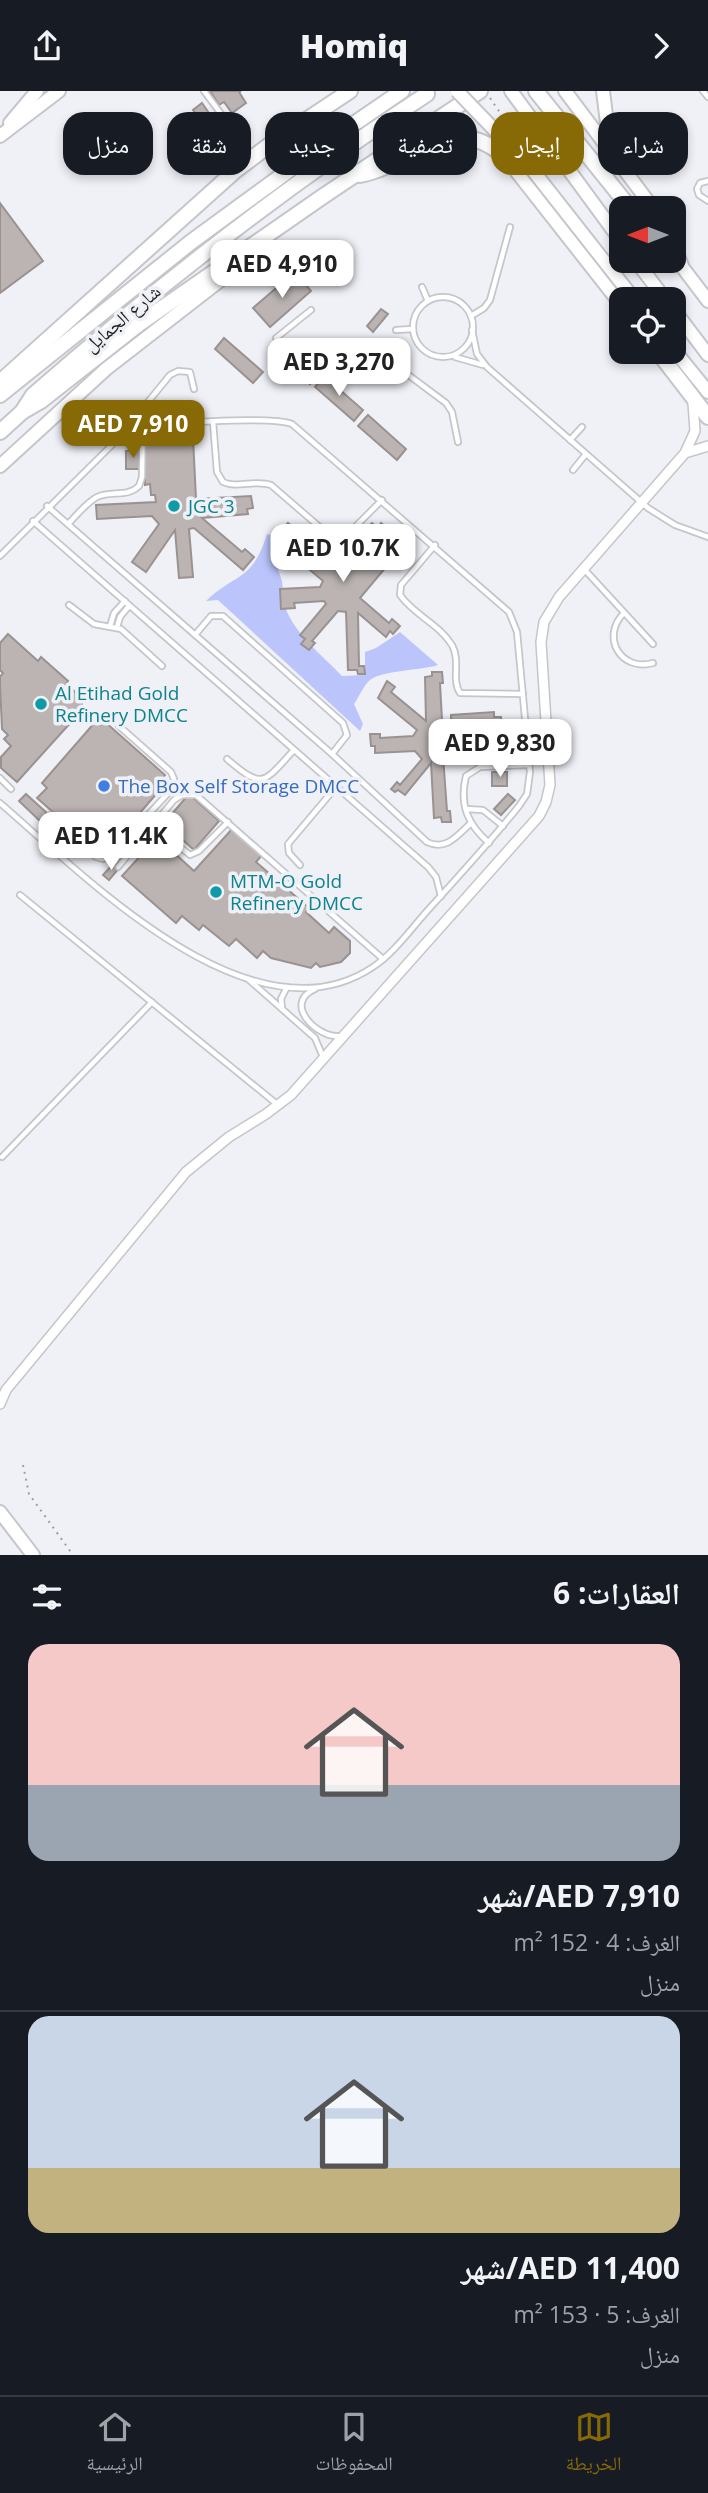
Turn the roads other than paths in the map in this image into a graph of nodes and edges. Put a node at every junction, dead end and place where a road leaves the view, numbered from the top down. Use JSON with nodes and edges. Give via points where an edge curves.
{"nodes":[{"id":1,"x":37,"y":91,"type":"edge"},
{"id":2,"x":59,"y":91,"type":"edge"},
{"id":3,"x":204,"y":91,"type":"edge"},
{"id":4,"x":333,"y":91,"type":"edge"},
{"id":5,"x":350,"y":91,"type":"edge"},
{"id":6,"x":402,"y":91,"type":"edge"},
{"id":7,"x":457,"y":91,"type":"edge"},
{"id":8,"x":483,"y":91,"type":"edge"},
{"id":9,"x":511,"y":91,"type":"edge"},
{"id":10,"x":536,"y":91,"type":"edge"},
{"id":11,"x":565,"y":91,"type":"edge"},
{"id":12,"x":603,"y":91,"type":"edge"},
{"id":13,"x":703,"y":91,"type":"edge"},
{"id":14,"x":427,"y":94,"type":"dead end"},
{"id":15,"x":708,"y":97,"type":"edge"},
{"id":16,"x":318,"y":112,"type":"joint"},
{"id":17,"x":606,"y":112,"type":"edge"},
{"id":18,"x":2,"y":134,"type":"edge"},
{"id":19,"x":598,"y":134,"type":"edge"},
{"id":20,"x":265,"y":149,"type":"edge"},
{"id":21,"x":254,"y":157,"type":"junction"},
{"id":22,"x":629,"y":175,"type":"edge"},
{"id":23,"x":351,"y":176,"type":"junction"},
{"id":24,"x":708,"y":181,"type":"edge"},
{"id":25,"x":620,"y":196,"type":"edge"},
{"id":26,"x":644,"y":196,"type":"edge"},
{"id":27,"x":708,"y":201,"type":"edge"},
{"id":28,"x":609,"y":225,"type":"edge"},
{"id":29,"x":510,"y":227,"type":"dead end"},
{"id":30,"x":243,"y":254,"type":"junction"},
{"id":31,"x":686,"y":270,"type":"edge"},
{"id":32,"x":645,"y":273,"type":"edge"},
{"id":33,"x":422,"y":287,"type":"dead end"},
{"id":34,"x":625,"y":287,"type":"edge"},
{"id":35,"x":656,"y":287,"type":"edge"},
{"id":36,"x":609,"y":288,"type":"edge"},
{"id":37,"x":428,"y":301,"type":"junction"},
{"id":38,"x":708,"y":301,"type":"edge"},
{"id":39,"x":311,"y":310,"type":"dead end"},
{"id":40,"x":471,"y":316,"type":"junction"},
{"id":41,"x":686,"y":326,"type":"edge"},
{"id":42,"x":413,"y":329,"type":"junction"},
{"id":43,"x":396,"y":330,"type":"dead end"},
{"id":44,"x":472,"y":330,"type":"junction"},
{"id":45,"x":276,"y":338,"type":"dead end"},
{"id":46,"x":708,"y":355,"type":"edge"},
{"id":47,"x":383,"y":356,"type":"dead end"},
{"id":48,"x":451,"y":356,"type":"junction"},
{"id":49,"x":667,"y":364,"type":"edge"},
{"id":50,"x":685,"y":364,"type":"edge"},
{"id":51,"x":487,"y":367,"type":"junction"},
{"id":52,"x":0,"y":381,"type":"edge"},
{"id":53,"x":194,"y":389,"type":"dead end"},
{"id":54,"x":708,"y":392,"type":"edge"},
{"id":55,"x":0,"y":395,"type":"edge"},
{"id":56,"x":691,"y":395,"type":"junction"},
{"id":57,"x":22,"y":412,"type":"junction"},
{"id":58,"x":708,"y":417,"type":"edge"},
{"id":59,"x":213,"y":422,"type":"junction"},
{"id":60,"x":141,"y":427,"type":"junction"},
{"id":61,"x":582,"y":427,"type":"dead end"},
{"id":62,"x":0,"y":432,"type":"edge"},
{"id":63,"x":570,"y":440,"type":"junction"},
{"id":64,"x":458,"y":442,"type":"dead end"},
{"id":65,"x":708,"y":446,"type":"edge"},
{"id":66,"x":685,"y":453,"type":"junction"},
{"id":67,"x":586,"y":454,"type":"junction"},
{"id":68,"x":0,"y":465,"type":"edge"},
{"id":69,"x":573,"y":470,"type":"dead end"},
{"id":70,"x":382,"y":500,"type":"junction"},
{"id":71,"x":641,"y":501,"type":"junction"},
{"id":72,"x":47,"y":506,"type":"junction"},
{"id":73,"x":33,"y":521,"type":"junction"},
{"id":74,"x":68,"y":524,"type":"junction"},
{"id":75,"x":708,"y":537,"type":"edge"},
{"id":76,"x":435,"y":545,"type":"junction"},
{"id":77,"x":0,"y":556,"type":"edge"},
{"id":78,"x":583,"y":568,"type":"junction"},
{"id":79,"x":127,"y":604,"type":"junction"},
{"id":80,"x":69,"y":605,"type":"dead end"},
{"id":81,"x":625,"y":613,"type":"junction"},
{"id":82,"x":110,"y":626,"type":"junction"},
{"id":83,"x":117,"y":627,"type":"junction"},
{"id":84,"x":195,"y":635,"type":"junction"},
{"id":85,"x":653,"y":644,"type":"dead end"},
{"id":86,"x":653,"y":663,"type":"dead end"},
{"id":87,"x":162,"y":666,"type":"dead end"},
{"id":88,"x":523,"y":694,"type":"junction"},
{"id":89,"x":119,"y":726,"type":"dead end"},
{"id":90,"x":294,"y":750,"type":"junction"},
{"id":91,"x":332,"y":754,"type":"junction"},
{"id":92,"x":227,"y":759,"type":"dead end"},
{"id":93,"x":529,"y":765,"type":"junction"},
{"id":94,"x":0,"y":778,"type":"edge"},
{"id":95,"x":336,"y":787,"type":"junction"},
{"id":96,"x":11,"y":789,"type":"dead end"},
{"id":97,"x":0,"y":803,"type":"edge"},
{"id":98,"x":466,"y":809,"type":"junction"},
{"id":99,"x":50,"y":815,"type":"dead end"},
{"id":100,"x":228,"y":822,"type":"junction"},
{"id":101,"x":59,"y":824,"type":"junction"},
{"id":102,"x":470,"y":824,"type":"junction"},
{"id":103,"x":153,"y":825,"type":"junction"},
{"id":104,"x":503,"y":826,"type":"junction"},
{"id":105,"x":44,"y":841,"type":"junction"},
{"id":106,"x":489,"y":843,"type":"junction"},
{"id":107,"x":300,"y":865,"type":"dead end"},
{"id":108,"x":118,"y":867,"type":"dead end"},
{"id":109,"x":20,"y":895,"type":"dead end"},
{"id":110,"x":441,"y":896,"type":"junction"},
{"id":111,"x":383,"y":959,"type":"junction"},
{"id":112,"x":245,"y":976,"type":"junction"},
{"id":113,"x":287,"y":986,"type":"junction"},
{"id":114,"x":316,"y":989,"type":"junction"},
{"id":115,"x":152,"y":1002,"type":"junction"},
{"id":116,"x":282,"y":1008,"type":"junction"},
{"id":117,"x":308,"y":1027,"type":"junction"},
{"id":118,"x":344,"y":1035,"type":"junction"},
{"id":119,"x":323,"y":1059,"type":"junction"},
{"id":120,"x":279,"y":1105,"type":"junction"},
{"id":121,"x":2,"y":1157,"type":"dead end"},
{"id":122,"x":0,"y":1404,"type":"edge"},
{"id":123,"x":0,"y":1512,"type":"edge"},
{"id":124,"x":33,"y":1555,"type":"edge"}],
"edges":[{"from":1,"to":18,"type":"main road"},
{"from":2,"to":18,"type":"main road"},
{"from":3,"to":21,"type":"lane"},
{"from":4,"to":16,"type":"main road"},
{"from":5,"to":16,"type":"main road"},
{"from":6,"to":55,"type":"main road","name":"شارع الجمايل","via":[[191,242]]},
{"from":7,"to":34,"type":"main road","bridge":true,"via":[[531,168]]},
{"from":8,"to":23,"type":"main road"},
{"from":9,"to":28,"type":"main road"},
{"from":10,"to":25,"type":"main road"},
{"from":11,"to":19,"type":"main road"},
{"from":12,"to":17,"type":"main road"},
{"from":13,"to":15,"type":"lane"},
{"from":14,"to":57,"type":"main road","name":"شارع الجمايل","via":[[177,273],[33,395]]},
{"from":20,"to":21,"type":"main road"},
{"from":21,"to":52,"type":"main road"},
{"from":22,"to":26,"type":"main road"},
{"from":23,"to":30,"type":"main road"},
{"from":23,"to":36,"type":"main road","via":[[393,165],[438,141],[461,138],[492,147],[511,163]]},
{"from":24,"to":27,"type":"lane","via":[[697,189]]},
{"from":29,"to":40,"type":"lane","via":[[490,300]]},
{"from":30,"to":57,"type":"main road","via":[[139,324]]},
{"from":30,"to":68,"type":"main road","via":[[222,279],[78,393]]},
{"from":31,"to":38,"type":"main road"},
{"from":32,"to":35,"type":"main road"},
{"from":33,"to":37,"type":"lane"},
{"from":37,"to":40,"type":"lane","via":[[456,300]]},
{"from":37,"to":42,"type":"lane","via":[[415,316]]},
{"from":39,"to":45,"type":"lane"},
{"from":40,"to":44,"type":"lane"},
{"from":41,"to":46,"type":"main road"},
{"from":42,"to":43,"type":"lane"},
{"from":42,"to":48,"type":"lane","via":[[422,350],[436,357]]},
{"from":44,"to":48,"type":"lane","via":[[463,349]]},
{"from":44,"to":51,"type":"lane","via":[[477,354]]},
{"from":47,"to":64,"type":"lane","via":[[446,403]]},
{"from":48,"to":51,"type":"lane"},
{"from":49,"to":56,"type":"main road"},
{"from":50,"to":54,"type":"main road"},
{"from":51,"to":63,"type":"lane"},
{"from":53,"to":60,"type":"lane","via":[[190,372],[170,375],[143,408]]},
{"from":56,"to":58,"type":"main road"},
{"from":56,"to":66,"type":"street","via":[[695,431]]},
{"from":57,"to":62,"type":"main road","name":"شارع الجمايل"},
{"from":59,"to":60,"type":"lane"},
{"from":59,"to":70,"type":"lane","via":[[274,420],[292,424]]},
{"from":59,"to":70,"type":"lane","via":[[217,472],[223,482],[271,485],[330,536],[349,533]]},
{"from":60,"to":72,"type":"lane","via":[[121,435]]},
{"from":60,"to":74,"type":"lane","via":[[139,486],[128,493],[95,498]]},
{"from":61,"to":63,"type":"lane"},
{"from":63,"to":67,"type":"lane"},
{"from":65,"to":66,"type":"street"},
{"from":66,"to":71,"type":"street"},
{"from":67,"to":69,"type":"lane"},
{"from":67,"to":71,"type":"lane"},
{"from":70,"to":76,"type":"lane"},
{"from":71,"to":75,"type":"lane","via":[[665,520]]},
{"from":71,"to":78,"type":"street"},
{"from":72,"to":73,"type":"lane"},
{"from":72,"to":74,"type":"lane"},
{"from":73,"to":77,"type":"lane"},
{"from":73,"to":79,"type":"lane"},
{"from":74,"to":84,"type":"lane"},
{"from":76,"to":88,"type":"lane","via":[[513,618]]},
{"from":76,"to":88,"type":"lane","via":[[401,585],[401,598],[447,638],[457,657],[460,693]]},
{"from":78,"to":81,"type":"lane"},
{"from":78,"to":118,"type":"street","via":[[553,605],[541,632],[550,785],[543,809]]},
{"from":79,"to":82,"type":"lane","via":[[114,613]]},
{"from":79,"to":83,"type":"lane"},
{"from":79,"to":90,"type":"lane"},
{"from":80,"to":82,"type":"lane","via":[[94,624]]},
{"from":81,"to":85,"type":"lane"},
{"from":81,"to":86,"type":"lane","via":[[613,629],[621,654],[636,664]]},
{"from":82,"to":83,"type":"lane"},
{"from":83,"to":87,"type":"lane"},
{"from":84,"to":91,"type":"lane"},
{"from":84,"to":91,"type":"lane","via":[[211,617],[223,617],[343,723],[346,739]]},
{"from":88,"to":93,"type":"lane"},
{"from":89,"to":101,"type":"lane","via":[[171,772],[173,787],[107,858],[96,857]]},
{"from":90,"to":92,"type":"lane","via":[[270,776],[260,780],[249,778]]},
{"from":90,"to":95,"type":"lane"},
{"from":91,"to":102,"type":"lane","via":[[427,842],[447,844]]},
{"from":93,"to":98,"type":"lane","via":[[480,767],[470,772],[464,782]]},
{"from":93,"to":104,"type":"lane","via":[[527,794]]},
{"from":94,"to":96,"type":"lane"},
{"from":95,"to":107,"type":"lane","via":[[288,843],[289,853]]},
{"from":95,"to":110,"type":"lane","via":[[428,867]]},
{"from":97,"to":105,"type":"lane"},
{"from":98,"to":102,"type":"lane"},
{"from":98,"to":104,"type":"lane","via":[[482,810]]},
{"from":99,"to":101,"type":"lane"},
{"from":100,"to":103,"type":"lane","via":[[201,798],[187,794],[174,800]]},
{"from":100,"to":103,"type":"lane","via":[[200,851],[190,855]]},
{"from":100,"to":111,"type":"lane"},
{"from":101,"to":105,"type":"lane"},
{"from":102,"to":106,"type":"lane"},
{"from":103,"to":108,"type":"lane"},
{"from":104,"to":106,"type":"lane"},
{"from":105,"to":112,"type":"lane","via":[[161,938]]},
{"from":106,"to":110,"type":"lane"},
{"from":109,"to":115,"type":"lane"},
{"from":110,"to":111,"type":"lane"},
{"from":111,"to":114,"type":"lane","via":[[347,981]]},
{"from":112,"to":113,"type":"lane"},
{"from":112,"to":116,"type":"lane"},
{"from":113,"to":114,"type":"lane"},
{"from":113,"to":116,"type":"lane"},
{"from":114,"to":117,"type":"lane","via":[[302,1001]]},
{"from":115,"to":120,"type":"lane"},
{"from":115,"to":121,"type":"lane"},
{"from":116,"to":117,"type":"lane"},
{"from":117,"to":118,"type":"lane","via":[[329,1036]]},
{"from":117,"to":119,"type":"lane"},
{"from":118,"to":119,"type":"street"},
{"from":119,"to":120,"type":"street"},
{"from":120,"to":122,"type":"street","via":[[186,1172],[6,1390]]},
{"from":123,"to":124,"type":"main road"}]}
